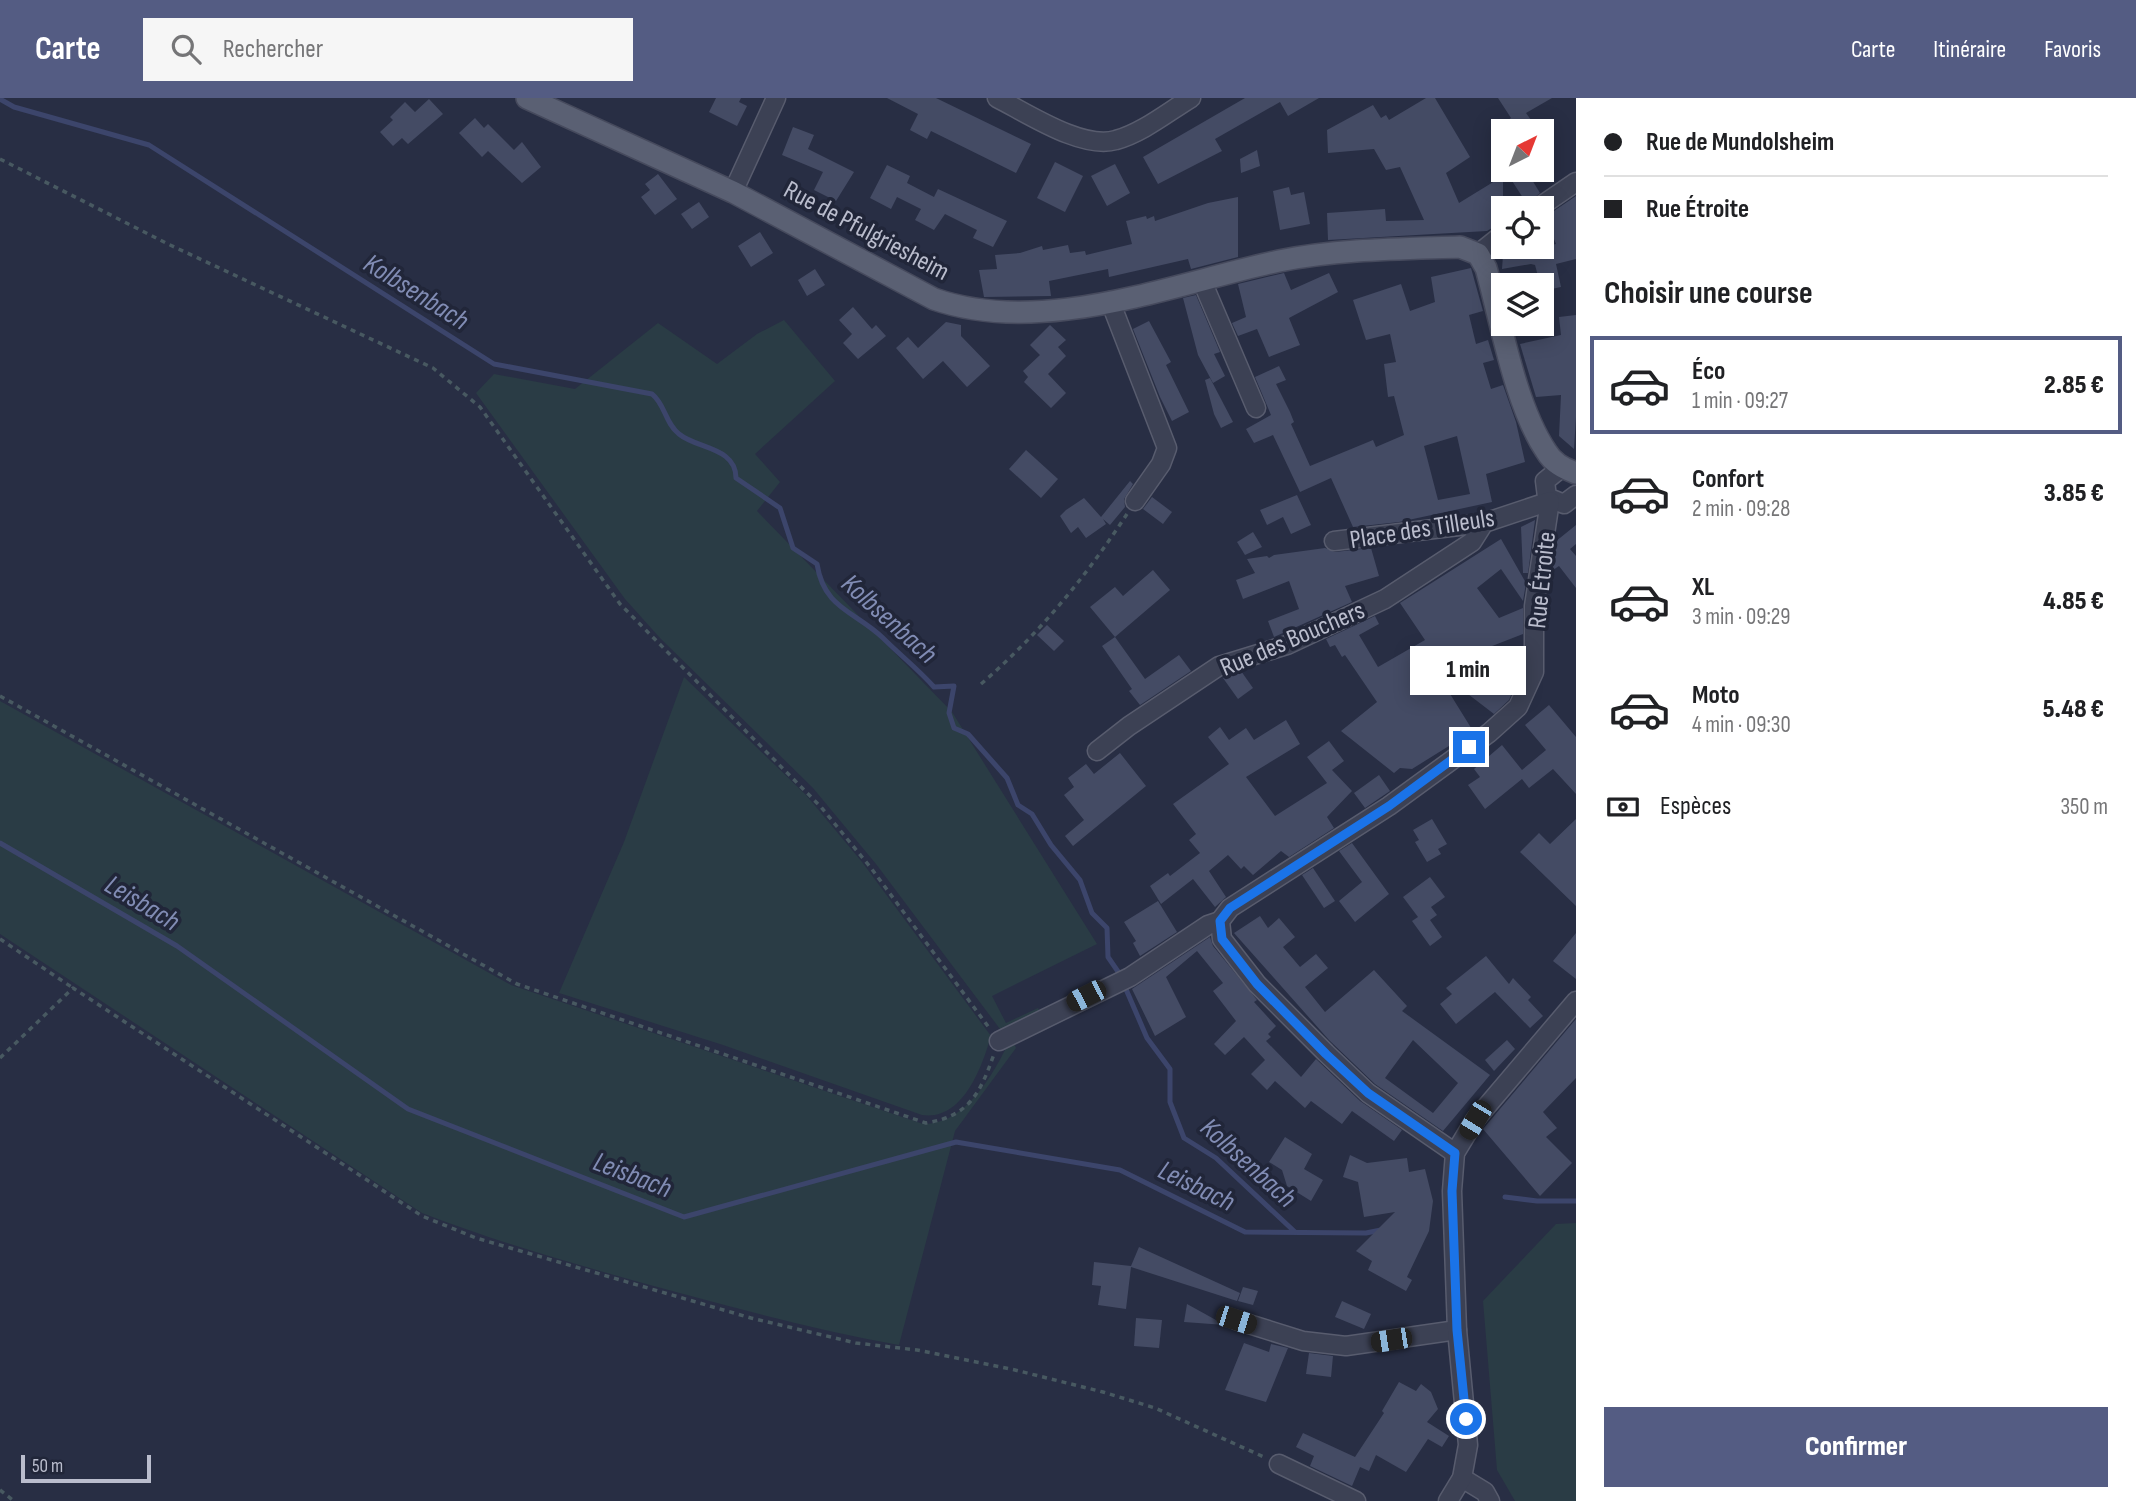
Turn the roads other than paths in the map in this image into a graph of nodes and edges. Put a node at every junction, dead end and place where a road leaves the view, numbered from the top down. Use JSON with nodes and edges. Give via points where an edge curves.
{"nodes":[{"id":1,"x":527,"y":98,"type":"edge"},
{"id":2,"x":776,"y":98,"type":"edge"},
{"id":3,"x":996,"y":98,"type":"edge"},
{"id":4,"x":1191,"y":98,"type":"edge"},
{"id":5,"x":1576,"y":182,"type":"edge"},
{"id":6,"x":733,"y":192,"type":"junction"},
{"id":7,"x":1554,"y":197,"type":"edge"},
{"id":8,"x":1491,"y":244,"type":"edge"},
{"id":9,"x":1478,"y":254,"type":"junction"},
{"id":10,"x":1202,"y":281,"type":"junction"},
{"id":11,"x":1110,"y":302,"type":"junction"},
{"id":12,"x":1256,"y":408,"type":"dead end"},
{"id":13,"x":1569,"y":470,"type":"edge"},
{"id":14,"x":1576,"y":495,"type":"edge"},
{"id":15,"x":1135,"y":501,"type":"road end"},
{"id":16,"x":1550,"y":501,"type":"junction"},
{"id":17,"x":1484,"y":523,"type":"junction"},
{"id":18,"x":1334,"y":541,"type":"dead end"},
{"id":19,"x":1097,"y":751,"type":"dead end"},
{"id":20,"x":1220,"y":921,"type":"junction"},
{"id":21,"x":1576,"y":1001,"type":"edge"},
{"id":22,"x":999,"y":1041,"type":"road end"},
{"id":23,"x":1455,"y":1153,"type":"junction"},
{"id":24,"x":1236,"y":1320,"type":"dead end"},
{"id":25,"x":1457,"y":1330,"type":"junction"},
{"id":26,"x":1279,"y":1464,"type":"road end"},
{"id":27,"x":1462,"y":1478,"type":"junction"},
{"id":28,"x":1356,"y":1501,"type":"edge"},
{"id":29,"x":1448,"y":1501,"type":"edge"},
{"id":30,"x":1490,"y":1501,"type":"edge"}],
"edges":[{"from":1,"to":6,"type":"main road","name":"Rue de Pfulgriesheim"},
{"from":2,"to":6,"type":"street"},
{"from":3,"to":4,"type":"street","via":[[1082,139],[1102,143],[1125,138]]},
{"from":5,"to":7,"type":"street"},
{"from":6,"to":11,"type":"main road","name":"Rue de Pfulgriesheim","via":[[934,299],[965,310],[1005,313]]},
{"from":8,"to":9,"type":"street"},
{"from":9,"to":10,"type":"main road","name":"Rue de Pfulgriesheim","via":[[1460,247],[1333,252]]},
{"from":9,"to":13,"type":"main road","via":[[1486,268],[1524,403],[1546,452]]},
{"from":10,"to":11,"type":"main road","name":"Rue de Pfulgriesheim"},
{"from":10,"to":12,"type":"street"},
{"from":11,"to":15,"type":"street","via":[[1167,448]]},
{"from":13,"to":16,"type":"street","via":[[1545,481],[1544,492]]},
{"from":14,"to":16,"type":"street","name":"Place des Tilleuls","via":[[1564,504]]},
{"from":16,"to":17,"type":"street","name":"Place des Tilleuls"},
{"from":16,"to":20,"type":"street","name":"Rue Étroite","via":[[1534,606],[1534,673],[1518,707],[1389,806],[1230,908]]},
{"from":17,"to":18,"type":"street","name":"Place des Tilleuls"},
{"from":17,"to":19,"type":"street","name":"Rue des Bouchers","via":[[1472,542],[1385,599],[1287,645],[1219,666]]},
{"from":20,"to":22,"type":"street","name":"Rue Étroite","via":[[1124,980]]},
{"from":20,"to":23,"type":"street","via":[[1222,939],[1257,984],[1326,1054],[1368,1093]]},
{"from":21,"to":23,"type":"street","via":[[1475,1120]]},
{"from":23,"to":25,"type":"street"},
{"from":24,"to":25,"type":"street","via":[[1303,1341],[1346,1346]]},
{"from":25,"to":27,"type":"street","via":[[1468,1445]]},
{"from":26,"to":28,"type":"street"},
{"from":27,"to":29,"type":"street"},
{"from":27,"to":30,"type":"street","via":[[1485,1492]]}]}
